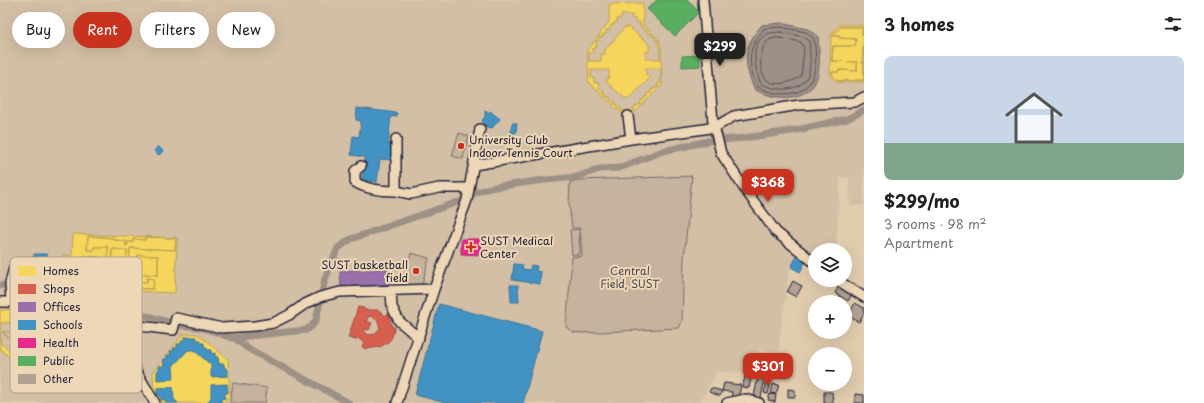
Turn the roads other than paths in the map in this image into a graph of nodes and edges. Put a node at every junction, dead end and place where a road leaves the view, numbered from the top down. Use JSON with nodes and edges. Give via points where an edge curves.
{"nodes":[{"id":1,"x":703,"y":0,"type":"edge"},
{"id":2,"x":864,"y":97,"type":"edge"},
{"id":3,"x":628,"y":116,"type":"dead end"},
{"id":4,"x":714,"y":127,"type":"junction"},
{"id":5,"x":480,"y":129,"type":"dead end"},
{"id":6,"x":396,"y":139,"type":"dead end"},
{"id":7,"x":631,"y":139,"type":"junction"},
{"id":8,"x":474,"y":165,"type":"junction"},
{"id":9,"x":361,"y":166,"type":"dead end"},
{"id":10,"x":396,"y":191,"type":"junction"},
{"id":11,"x":468,"y":194,"type":"junction"},
{"id":12,"x":808,"y":257,"type":"edge"},
{"id":13,"x":10,"y":286,"type":"edge"},
{"id":14,"x":848,"y":287,"type":"edge"},
{"id":15,"x":434,"y":289,"type":"junction"},
{"id":16,"x":391,"y":291,"type":"junction"},
{"id":17,"x":864,"y":297,"type":"edge"},
{"id":18,"x":0,"y":302,"type":"edge"},
{"id":19,"x":10,"y":302,"type":"joint"},
{"id":20,"x":142,"y":326,"type":"edge"},
{"id":21,"x":419,"y":338,"type":"junction"},
{"id":22,"x":142,"y":382,"type":"edge"},
{"id":23,"x":155,"y":403,"type":"edge"},
{"id":24,"x":397,"y":403,"type":"edge"},
{"id":25,"x":727,"y":403,"type":"edge"},
{"id":26,"x":759,"y":403,"type":"edge"}],
"edges":[{"from":1,"to":4,"type":"street"},
{"from":2,"to":4,"type":"street","via":[[855,102],[799,105],[734,116]]},
{"from":3,"to":7,"type":"street"},
{"from":4,"to":7,"type":"street"},
{"from":4,"to":12,"type":"street","via":[[721,153],[744,188],[776,232]]},
{"from":5,"to":8,"type":"street"},
{"from":6,"to":10,"type":"street"},
{"from":7,"to":8,"type":"street"},
{"from":8,"to":11,"type":"street"},
{"from":9,"to":10,"type":"street","via":[[355,171],[355,182],[362,187]]},
{"from":10,"to":11,"type":"street","via":[[411,194],[439,188]]},
{"from":11,"to":15,"type":"street"},
{"from":13,"to":19,"type":"street"},
{"from":14,"to":17,"type":"street"},
{"from":15,"to":16,"type":"street"},
{"from":15,"to":21,"type":"street"},
{"from":16,"to":20,"type":"street","via":[[340,292],[320,297],[290,315],[272,323],[255,326],[222,328],[176,318],[173,330]]},
{"from":16,"to":21,"type":"street","via":[[392,307],[399,321]]},
{"from":18,"to":19,"type":"street"},
{"from":21,"to":24,"type":"street"},
{"from":22,"to":23,"type":"street"},
{"from":25,"to":26,"type":"street","via":[[745,399]]}]}
